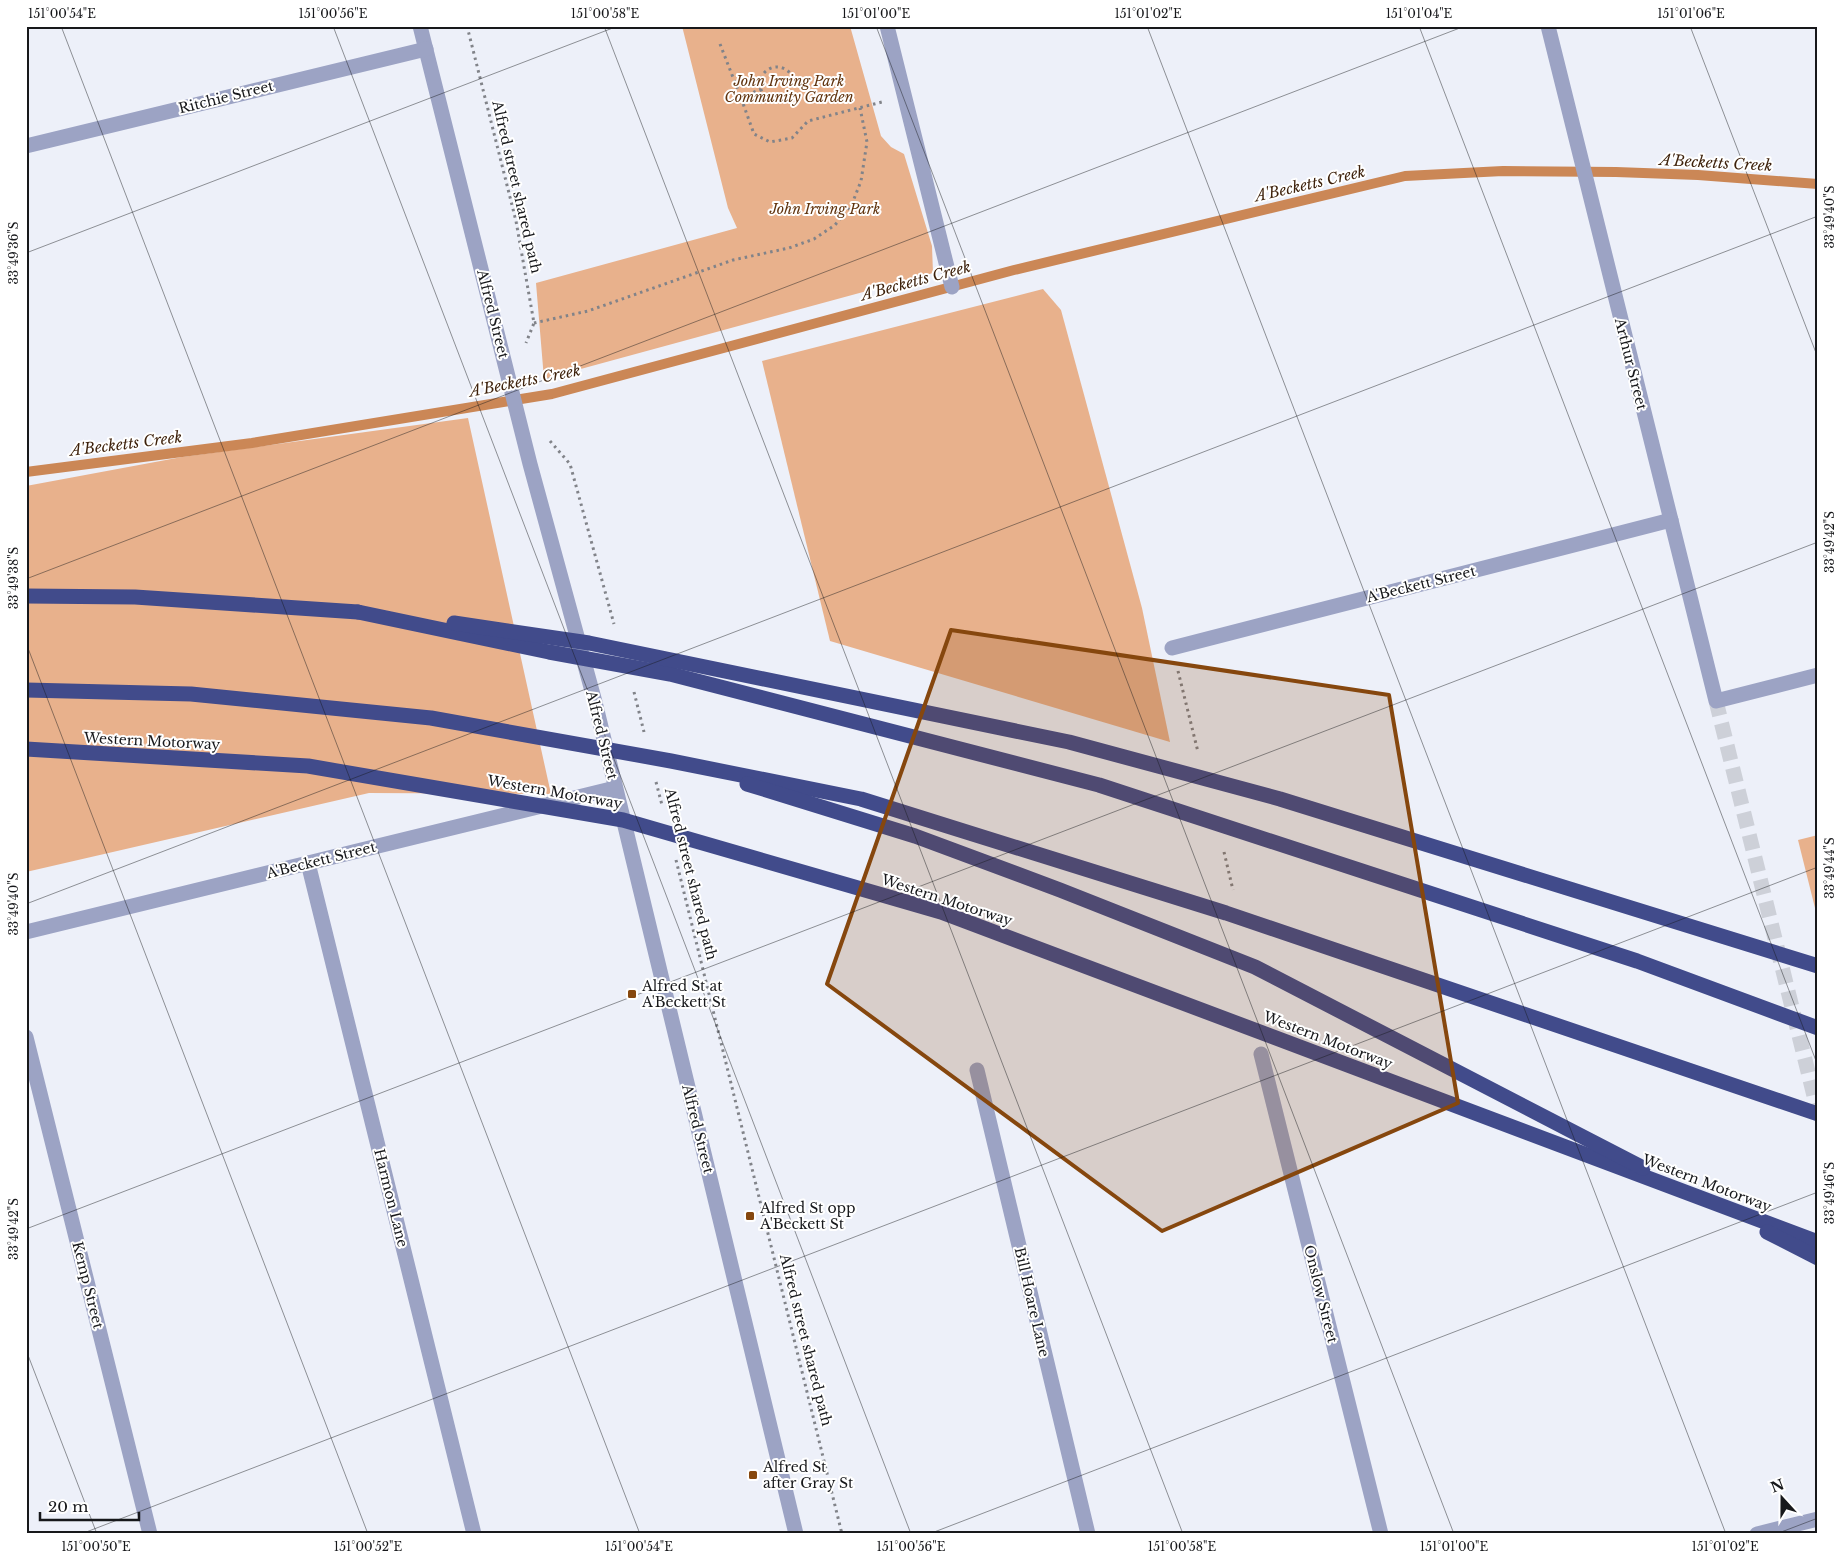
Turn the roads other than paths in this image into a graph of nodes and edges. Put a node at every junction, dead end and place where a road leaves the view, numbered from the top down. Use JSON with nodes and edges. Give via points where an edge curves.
{"nodes":[{"id":1,"x":420,"y":26,"type":"edge"},
{"id":2,"x":887,"y":26,"type":"edge"},
{"id":3,"x":1548,"y":26,"type":"edge"},
{"id":4,"x":426,"y":48,"type":"junction"},
{"id":5,"x":26,"y":146,"type":"edge"},
{"id":6,"x":952,"y":286,"type":"dead end"},
{"id":7,"x":1671,"y":520,"type":"junction"},
{"id":8,"x":26,"y":596,"type":"edge"},
{"id":9,"x":358,"y":612,"type":"junction"},
{"id":10,"x":1172,"y":648,"type":"dead end"},
{"id":11,"x":1818,"y":676,"type":"edge"},
{"id":12,"x":26,"y":690,"type":"edge"},
{"id":13,"x":26,"y":749,"type":"edge"},
{"id":14,"x":671,"y":761,"type":"junction"},
{"id":15,"x":615,"y":788,"type":"junction"},
{"id":16,"x":308,"y":863,"type":"junction"},
{"id":17,"x":26,"y":932,"type":"edge"},
{"id":18,"x":1818,"y":966,"type":"edge"},
{"id":19,"x":1818,"y":1028,"type":"edge"},
{"id":20,"x":26,"y":1037,"type":"edge"},
{"id":21,"x":1261,"y":1054,"type":"dead end"},
{"id":22,"x":977,"y":1070,"type":"dead end"},
{"id":23,"x":1818,"y":1114,"type":"edge"},
{"id":24,"x":1818,"y":1242,"type":"edge"},
{"id":25,"x":1818,"y":1258,"type":"edge"},
{"id":26,"x":1818,"y":1519,"type":"edge"},
{"id":27,"x":150,"y":1534,"type":"edge"},
{"id":28,"x":474,"y":1534,"type":"edge"},
{"id":29,"x":796,"y":1534,"type":"edge"},
{"id":30,"x":1088,"y":1534,"type":"edge"},
{"id":31,"x":1381,"y":1534,"type":"edge"},
{"id":32,"x":1757,"y":1534,"type":"edge"}],
"edges":[{"from":1,"to":4,"type":"street","name":"Alfred Street"},
{"from":2,"to":6,"type":"street"},
{"from":3,"to":7,"type":"street","name":"Arthur Street"},
{"from":4,"to":5,"type":"street","name":"Ritchie Street"},
{"from":4,"to":15,"type":"street","name":"Alfred Street"},
{"from":7,"to":10,"type":"street","name":"A'Beckett Street"},
{"from":7,"to":11,"type":"street","name":"Arthur Street","via":[[1716,701]]},
{"from":8,"to":9,"type":"highway","via":[[135,597]]},
{"from":9,"to":18,"type":"highway","bridge":true,"via":[[498,628],[588,643],[1069,742],[1280,799]]},
{"from":9,"to":19,"type":"highway","bridge":true,"via":[[670,674],[1099,785],[1637,961]]},
{"from":12,"to":14,"type":"highway","bridge":true,"via":[[192,694],[431,718]]},
{"from":13,"to":24,"type":"highway","name":"Western Motorway","bridge":true,"via":[[308,766],[623,820],[941,912]]},
{"from":14,"to":23,"type":"highway","bridge":true,"via":[[862,798],[1226,914]]},
{"from":14,"to":25,"type":"highway","bridge":true,"via":[[915,836],[1255,967]]},
{"from":15,"to":16,"type":"street","name":"A'Beckett Street"},
{"from":15,"to":29,"type":"street","name":"Alfred Street"},
{"from":16,"to":17,"type":"street","name":"A'Beckett Street"},
{"from":16,"to":28,"type":"street","name":"Harmon Lane"},
{"from":20,"to":27,"type":"street","name":"Kemp Street"},
{"from":21,"to":31,"type":"street","name":"Onslow Street"},
{"from":22,"to":30,"type":"street","name":"Bill Hoare Lane"},
{"from":26,"to":32,"type":"street"}]}
